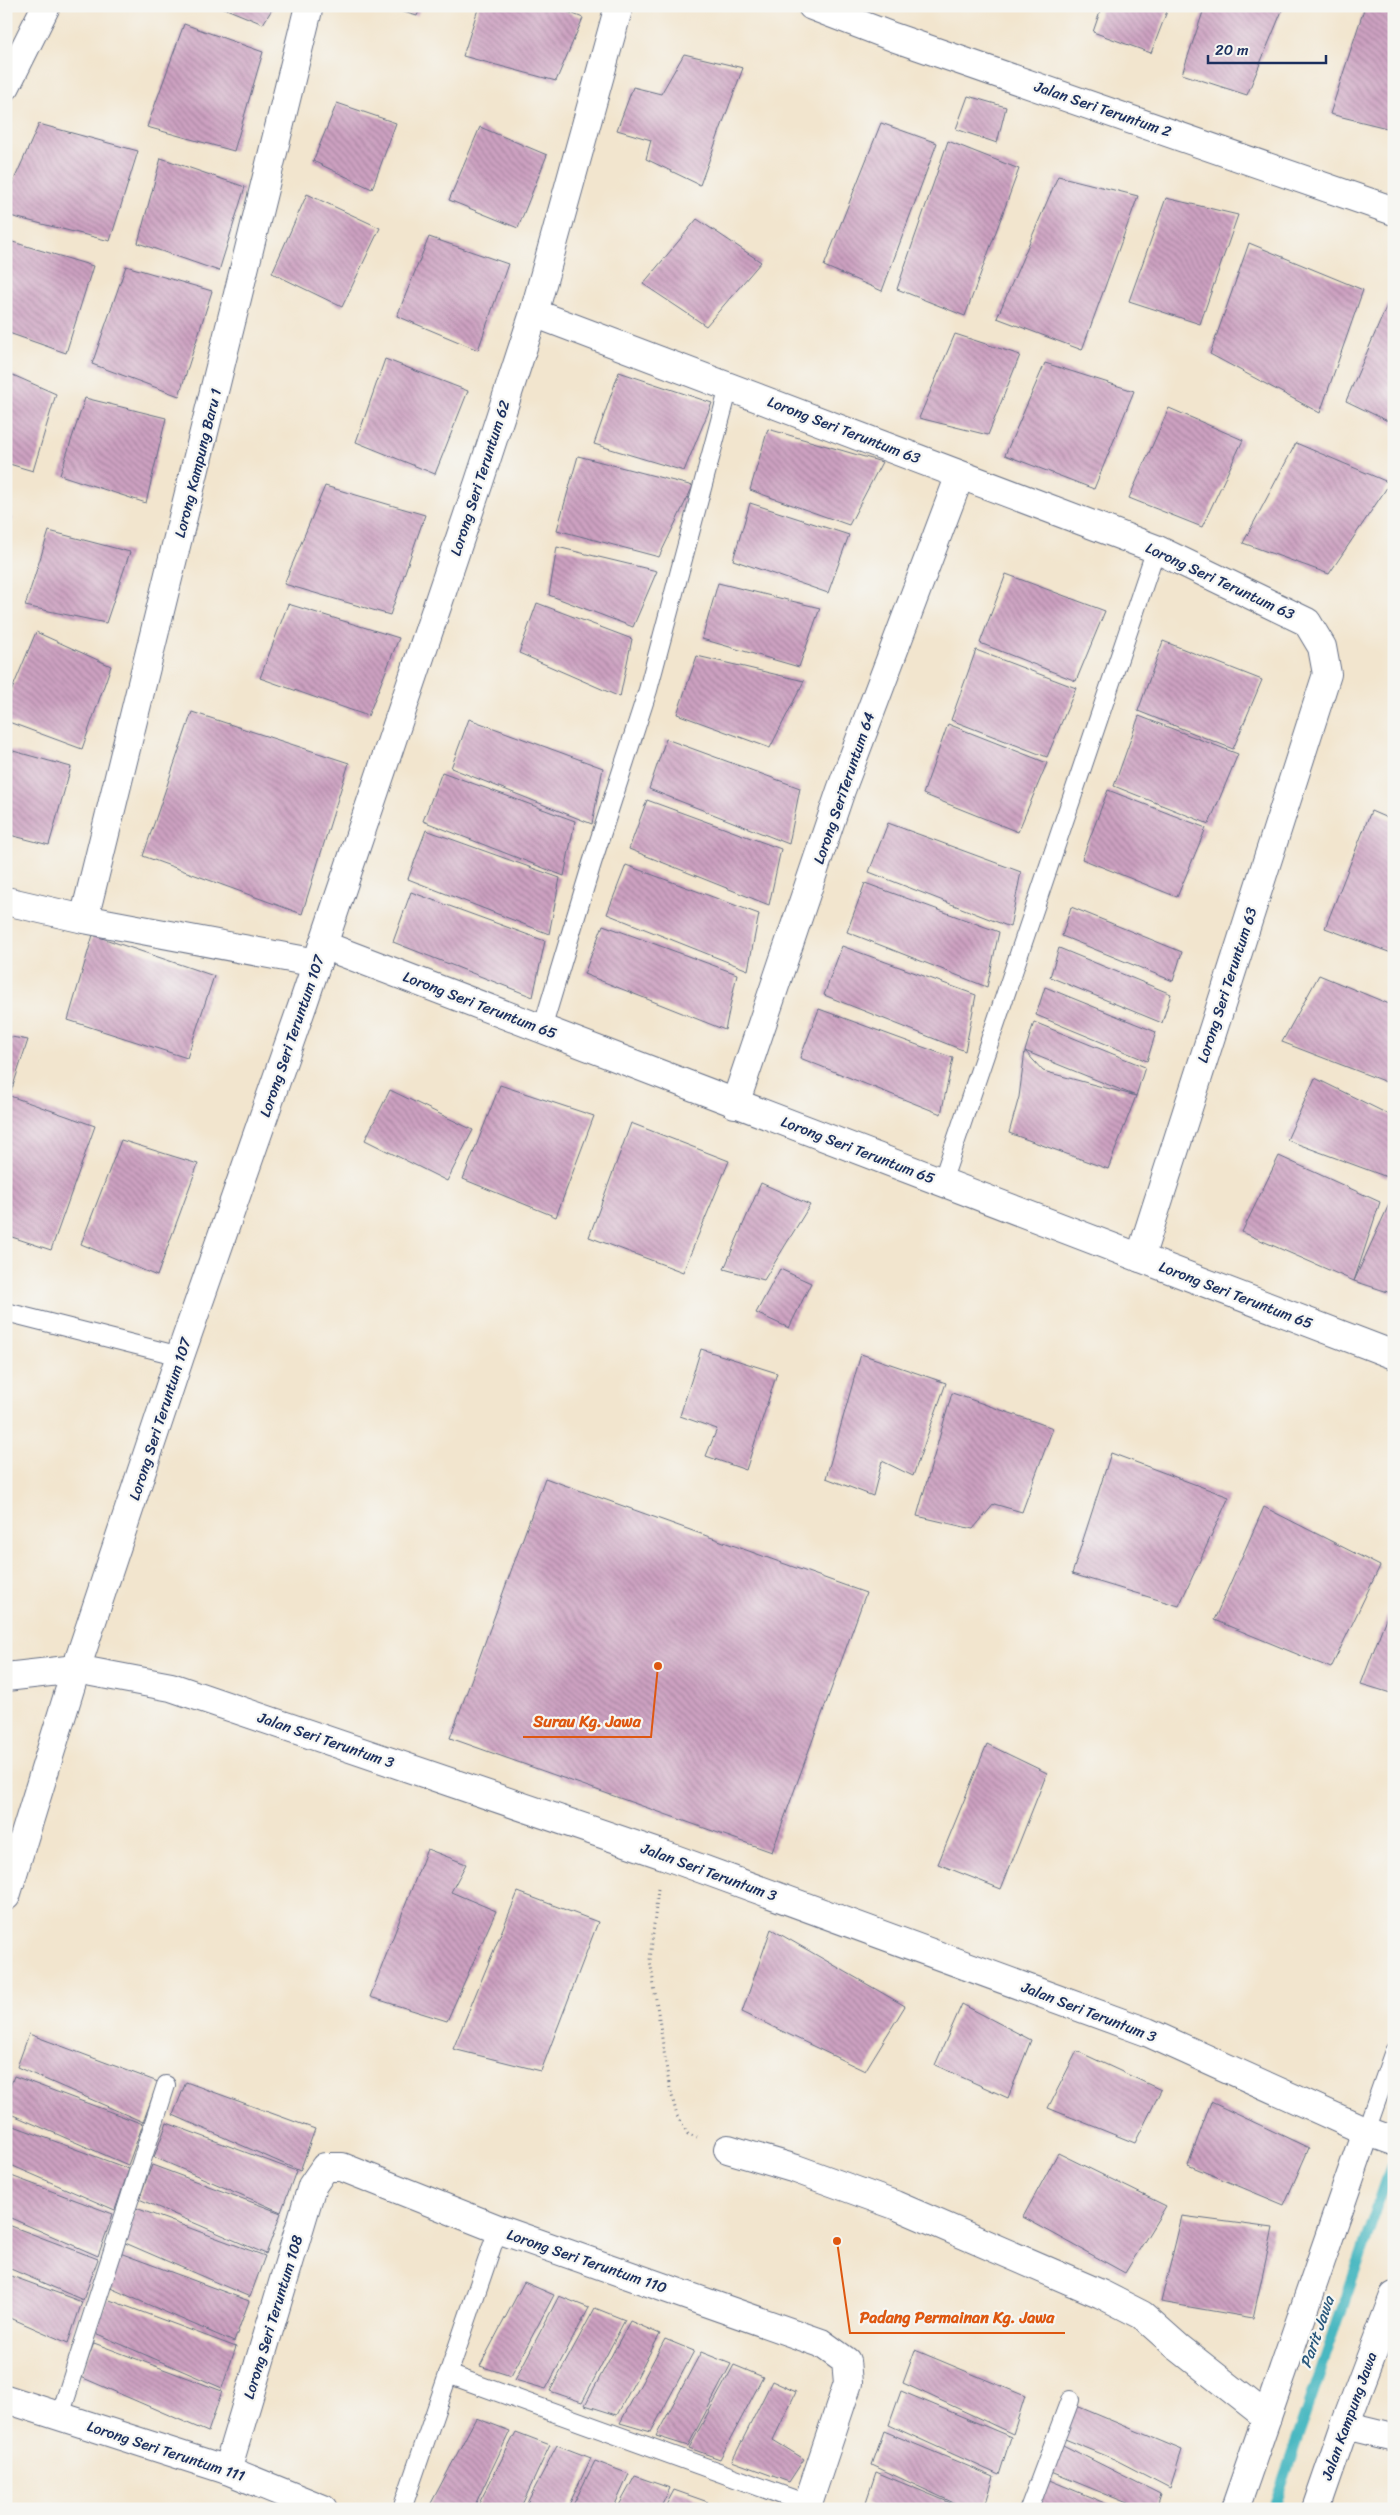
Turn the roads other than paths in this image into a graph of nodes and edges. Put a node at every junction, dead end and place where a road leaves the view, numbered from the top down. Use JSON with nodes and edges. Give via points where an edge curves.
{"nodes":[{"id":1,"x":46,"y":6,"type":"edge"},
{"id":2,"x":309,"y":6,"type":"edge"},
{"id":3,"x":619,"y":6,"type":"edge"},
{"id":4,"x":812,"y":6,"type":"edge"},
{"id":5,"x":6,"y":86,"type":"edge"},
{"id":6,"x":1394,"y":211,"type":"edge"},
{"id":7,"x":534,"y":313,"type":"junction"},
{"id":8,"x":729,"y":387,"type":"junction"},
{"id":9,"x":960,"y":474,"type":"junction"},
{"id":10,"x":1156,"y":549,"type":"junction"},
{"id":11,"x":6,"y":901,"type":"edge"},
{"id":12,"x":84,"y":919,"type":"junction"},
{"id":13,"x":320,"y":954,"type":"junction"},
{"id":14,"x":542,"y":1029,"type":"junction"},
{"id":15,"x":735,"y":1104,"type":"junction"},
{"id":16,"x":942,"y":1182,"type":"junction"},
{"id":17,"x":1140,"y":1258,"type":"junction"},
{"id":18,"x":6,"y":1312,"type":"edge"},
{"id":19,"x":1394,"y":1355,"type":"edge"},
{"id":20,"x":180,"y":1356,"type":"junction"},
{"id":21,"x":76,"y":1669,"type":"junction"},
{"id":22,"x":6,"y":1676,"type":"edge"},
{"id":23,"x":13,"y":1855,"type":"edge"},
{"id":24,"x":6,"y":1896,"type":"edge"},
{"id":25,"x":1394,"y":2051,"type":"edge"},
{"id":26,"x":166,"y":2086,"type":"dead end"},
{"id":27,"x":1366,"y":2131,"type":"junction"},
{"id":28,"x":1394,"y":2141,"type":"edge"},
{"id":29,"x":728,"y":2149,"type":"road end"},
{"id":30,"x":325,"y":2167,"type":"joint"},
{"id":31,"x":498,"y":2229,"type":"junction"},
{"id":32,"x":1394,"y":2296,"type":"edge"},
{"id":33,"x":448,"y":2374,"type":"junction"},
{"id":34,"x":6,"y":2399,"type":"edge"},
{"id":35,"x":1070,"y":2400,"type":"dead end"},
{"id":36,"x":60,"y":2416,"type":"junction"},
{"id":37,"x":1267,"y":2417,"type":"junction"},
{"id":38,"x":1345,"y":2425,"type":"junction"},
{"id":39,"x":1394,"y":2437,"type":"edge"},
{"id":40,"x":227,"y":2470,"type":"junction"},
{"id":41,"x":806,"y":2506,"type":"edge"},
{"id":42,"x":323,"y":2509,"type":"edge"},
{"id":43,"x":402,"y":2509,"type":"edge"},
{"id":44,"x":1029,"y":2509,"type":"edge"},
{"id":45,"x":1235,"y":2509,"type":"edge"},
{"id":46,"x":1316,"y":2509,"type":"edge"}],
"edges":[{"from":1,"to":5,"type":"street"},
{"from":2,"to":12,"type":"street","name":"Lorong Kampung Baru 1"},
{"from":3,"to":7,"type":"street","name":"Lorong Seri Teruntum 62"},
{"from":4,"to":6,"type":"street","name":"Jalan Seri Teruntum 2"},
{"from":7,"to":8,"type":"street","name":"Lorong Seri Teruntum 63"},
{"from":7,"to":13,"type":"street","name":"Lorong Seri Teruntum 62"},
{"from":8,"to":9,"type":"street","name":"Lorong Seri Teruntum 63"},
{"from":8,"to":14,"type":"lane","via":[[648,690]]},
{"from":9,"to":10,"type":"street","name":"Lorong Seri Teruntum 63"},
{"from":9,"to":15,"type":"street","name":"Lorong SeriTeruntum 64","via":[[841,790]]},
{"from":10,"to":16,"type":"lane"},
{"from":10,"to":17,"type":"street","name":"Lorong Seri Teruntum 63","via":[[1307,622],[1322,647],[1327,674]]},
{"from":11,"to":12,"type":"street","name":"Lorong Seri Teruntum 65"},
{"from":12,"to":13,"type":"street","name":"Lorong Seri Teruntum 65"},
{"from":13,"to":14,"type":"street","name":"Lorong Seri Teruntum 65"},
{"from":13,"to":20,"type":"street","name":"Lorong Seri Teruntum 107"},
{"from":14,"to":15,"type":"street","name":"Lorong Seri Teruntum 65"},
{"from":15,"to":16,"type":"street","name":"Lorong Seri Teruntum 65"},
{"from":16,"to":17,"type":"street","name":"Lorong Seri Teruntum 65"},
{"from":17,"to":19,"type":"street","name":"Lorong Seri Teruntum 65"},
{"from":18,"to":20,"type":"lane"},
{"from":20,"to":21,"type":"street","name":"Lorong Seri Teruntum 107"},
{"from":21,"to":22,"type":"street","name":"Jalan Seri Teruntum 3"},
{"from":21,"to":23,"type":"street","name":"Lorong Seri Teruntum 107"},
{"from":21,"to":27,"type":"street","name":"Jalan Seri Teruntum 3","via":[[170,1687],[664,1855],[1147,2032]]},
{"from":23,"to":24,"type":"street","name":"Lorong Seri Teruntum 107"},
{"from":25,"to":27,"type":"lane"},
{"from":26,"to":36,"type":"lane"},
{"from":27,"to":28,"type":"street","name":"Jalan Seri Teruntum 3"},
{"from":27,"to":37,"type":"street"},
{"from":29,"to":37,"type":"street","via":[[796,2169],[895,2206],[1101,2294],[1142,2315]]},
{"from":30,"to":31,"type":"street","name":"Lorong Seri Teruntum 110","via":[[342,2167]]},
{"from":30,"to":40,"type":"street","name":"Lorong Seri Teruntum 108","via":[[312,2186]]},
{"from":31,"to":33,"type":"lane"},
{"from":31,"to":41,"type":"street","name":"Lorong Seri Teruntum 110","via":[[821,2343],[846,2361],[848,2383]]},
{"from":32,"to":38,"type":"street","name":"Jalan Kampung Jawa"},
{"from":33,"to":41,"type":"lane"},
{"from":33,"to":43,"type":"lane"},
{"from":34,"to":36,"type":"street","name":"Lorong Seri Teruntum 111"},
{"from":35,"to":44,"type":"lane"},
{"from":36,"to":40,"type":"street","name":"Lorong Seri Teruntum 111"},
{"from":37,"to":45,"type":"street"},
{"from":38,"to":39,"type":"street"},
{"from":38,"to":46,"type":"street","name":"Jalan Kampung Jawa"},
{"from":40,"to":42,"type":"street","name":"Lorong Seri Teruntum 111"}]}
